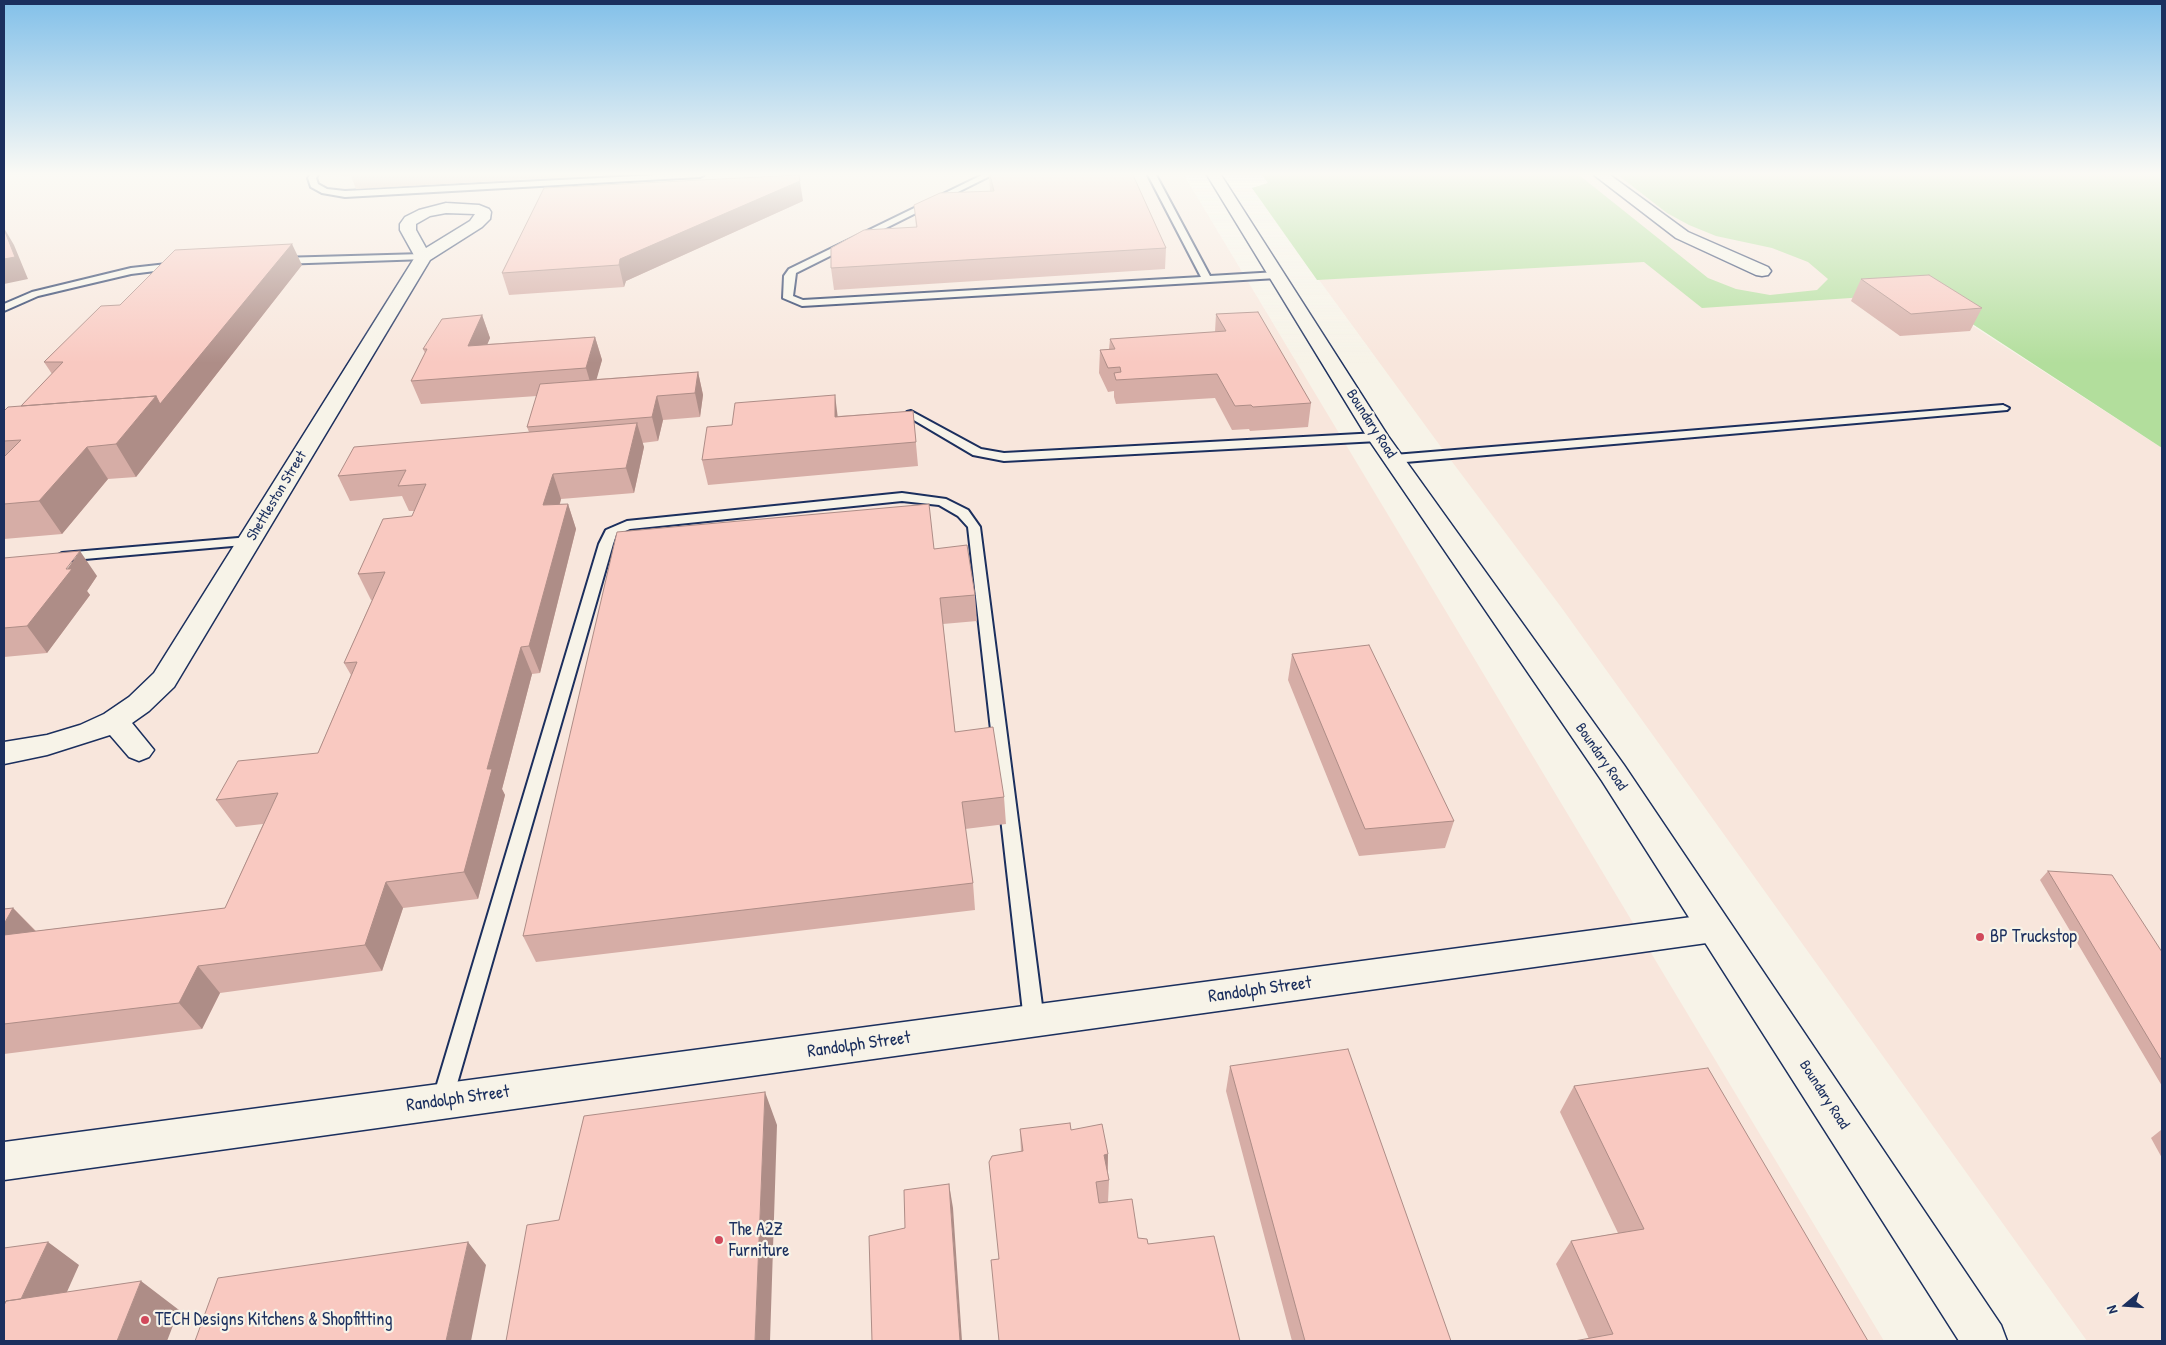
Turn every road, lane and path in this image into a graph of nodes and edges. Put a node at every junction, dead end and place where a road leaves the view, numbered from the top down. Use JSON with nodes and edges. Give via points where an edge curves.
{"nodes":[{"id":1,"x":414,"y":238,"type":"edge"},
{"id":2,"x":455,"y":238,"type":"edge"},
{"id":3,"x":860,"y":238,"type":"edge"},
{"id":4,"x":1185,"y":238,"type":"edge"},
{"id":5,"x":1254,"y":238,"type":"edge"},
{"id":6,"x":1688,"y":238,"type":"edge"},
{"id":7,"x":423,"y":257,"type":"junction"},
{"id":8,"x":265,"y":262,"type":"edge"},
{"id":9,"x":188,"y":265,"type":"edge"},
{"id":10,"x":1762,"y":271,"type":"dead end"},
{"id":11,"x":1277,"y":275,"type":"junction"},
{"id":12,"x":1207,"y":279,"type":"junction"},
{"id":13,"x":4,"y":308,"type":"edge"},
{"id":14,"x":2002,"y":408,"type":"dead end"},
{"id":15,"x":910,"y":414,"type":"edge"},
{"id":16,"x":1386,"y":448,"type":"junction"},
{"id":17,"x":250,"y":541,"type":"junction"},
{"id":18,"x":53,"y":558,"type":"edge"},
{"id":19,"x":114,"y":721,"type":"junction"},
{"id":20,"x":139,"y":750,"type":"dead end"},
{"id":21,"x":4,"y":753,"type":"edge"},
{"id":22,"x":1714,"y":928,"type":"junction"},
{"id":23,"x":1034,"y":1021,"type":"junction"},
{"id":24,"x":442,"y":1101,"type":"junction"},
{"id":25,"x":4,"y":1161,"type":"edge"},
{"id":26,"x":1985,"y":1341,"type":"edge"}],
"edges":[{"from":1,"to":7,"type":"street","name":"Shettleston Street"},
{"from":2,"to":7,"type":"street","name":"Shettleston Street"},
{"from":3,"to":12,"type":"lane","via":[[792,271],[788,298],[802,303]]},
{"from":4,"to":12,"type":"lane"},
{"from":5,"to":11,"type":"street","name":"Boundary Road"},
{"from":6,"to":10,"type":"street"},
{"from":7,"to":8,"type":"lane"},
{"from":7,"to":17,"type":"street","name":"Shettleston Street"},
{"from":9,"to":13,"type":"lane","via":[[131,271],[35,294]]},
{"from":11,"to":12,"type":"lane"},
{"from":11,"to":16,"type":"street","name":"Boundary Road"},
{"from":14,"to":16,"type":"lane"},
{"from":15,"to":16,"type":"lane","via":[[977,452],[1004,457]]},
{"from":16,"to":22,"type":"street","name":"Boundary Road","via":[[1613,773]]},
{"from":17,"to":18,"type":"lane"},
{"from":17,"to":19,"type":"street","name":"Shettleston Street","via":[[164,680],[139,704]]},
{"from":19,"to":20,"type":"street"},
{"from":19,"to":21,"type":"street","name":"Shettleston Street","via":[[47,745]]},
{"from":22,"to":23,"type":"street","name":"Randolph Street"},
{"from":22,"to":26,"type":"street","name":"Boundary Road"},
{"from":23,"to":24,"type":"street","name":"Randolph Street"},
{"from":23,"to":24,"type":"lane","via":[[974,527],[963,513],[942,502],[902,498],[627,525],[611,533],[606,544]]},
{"from":24,"to":25,"type":"street","name":"Randolph Street"}]}
